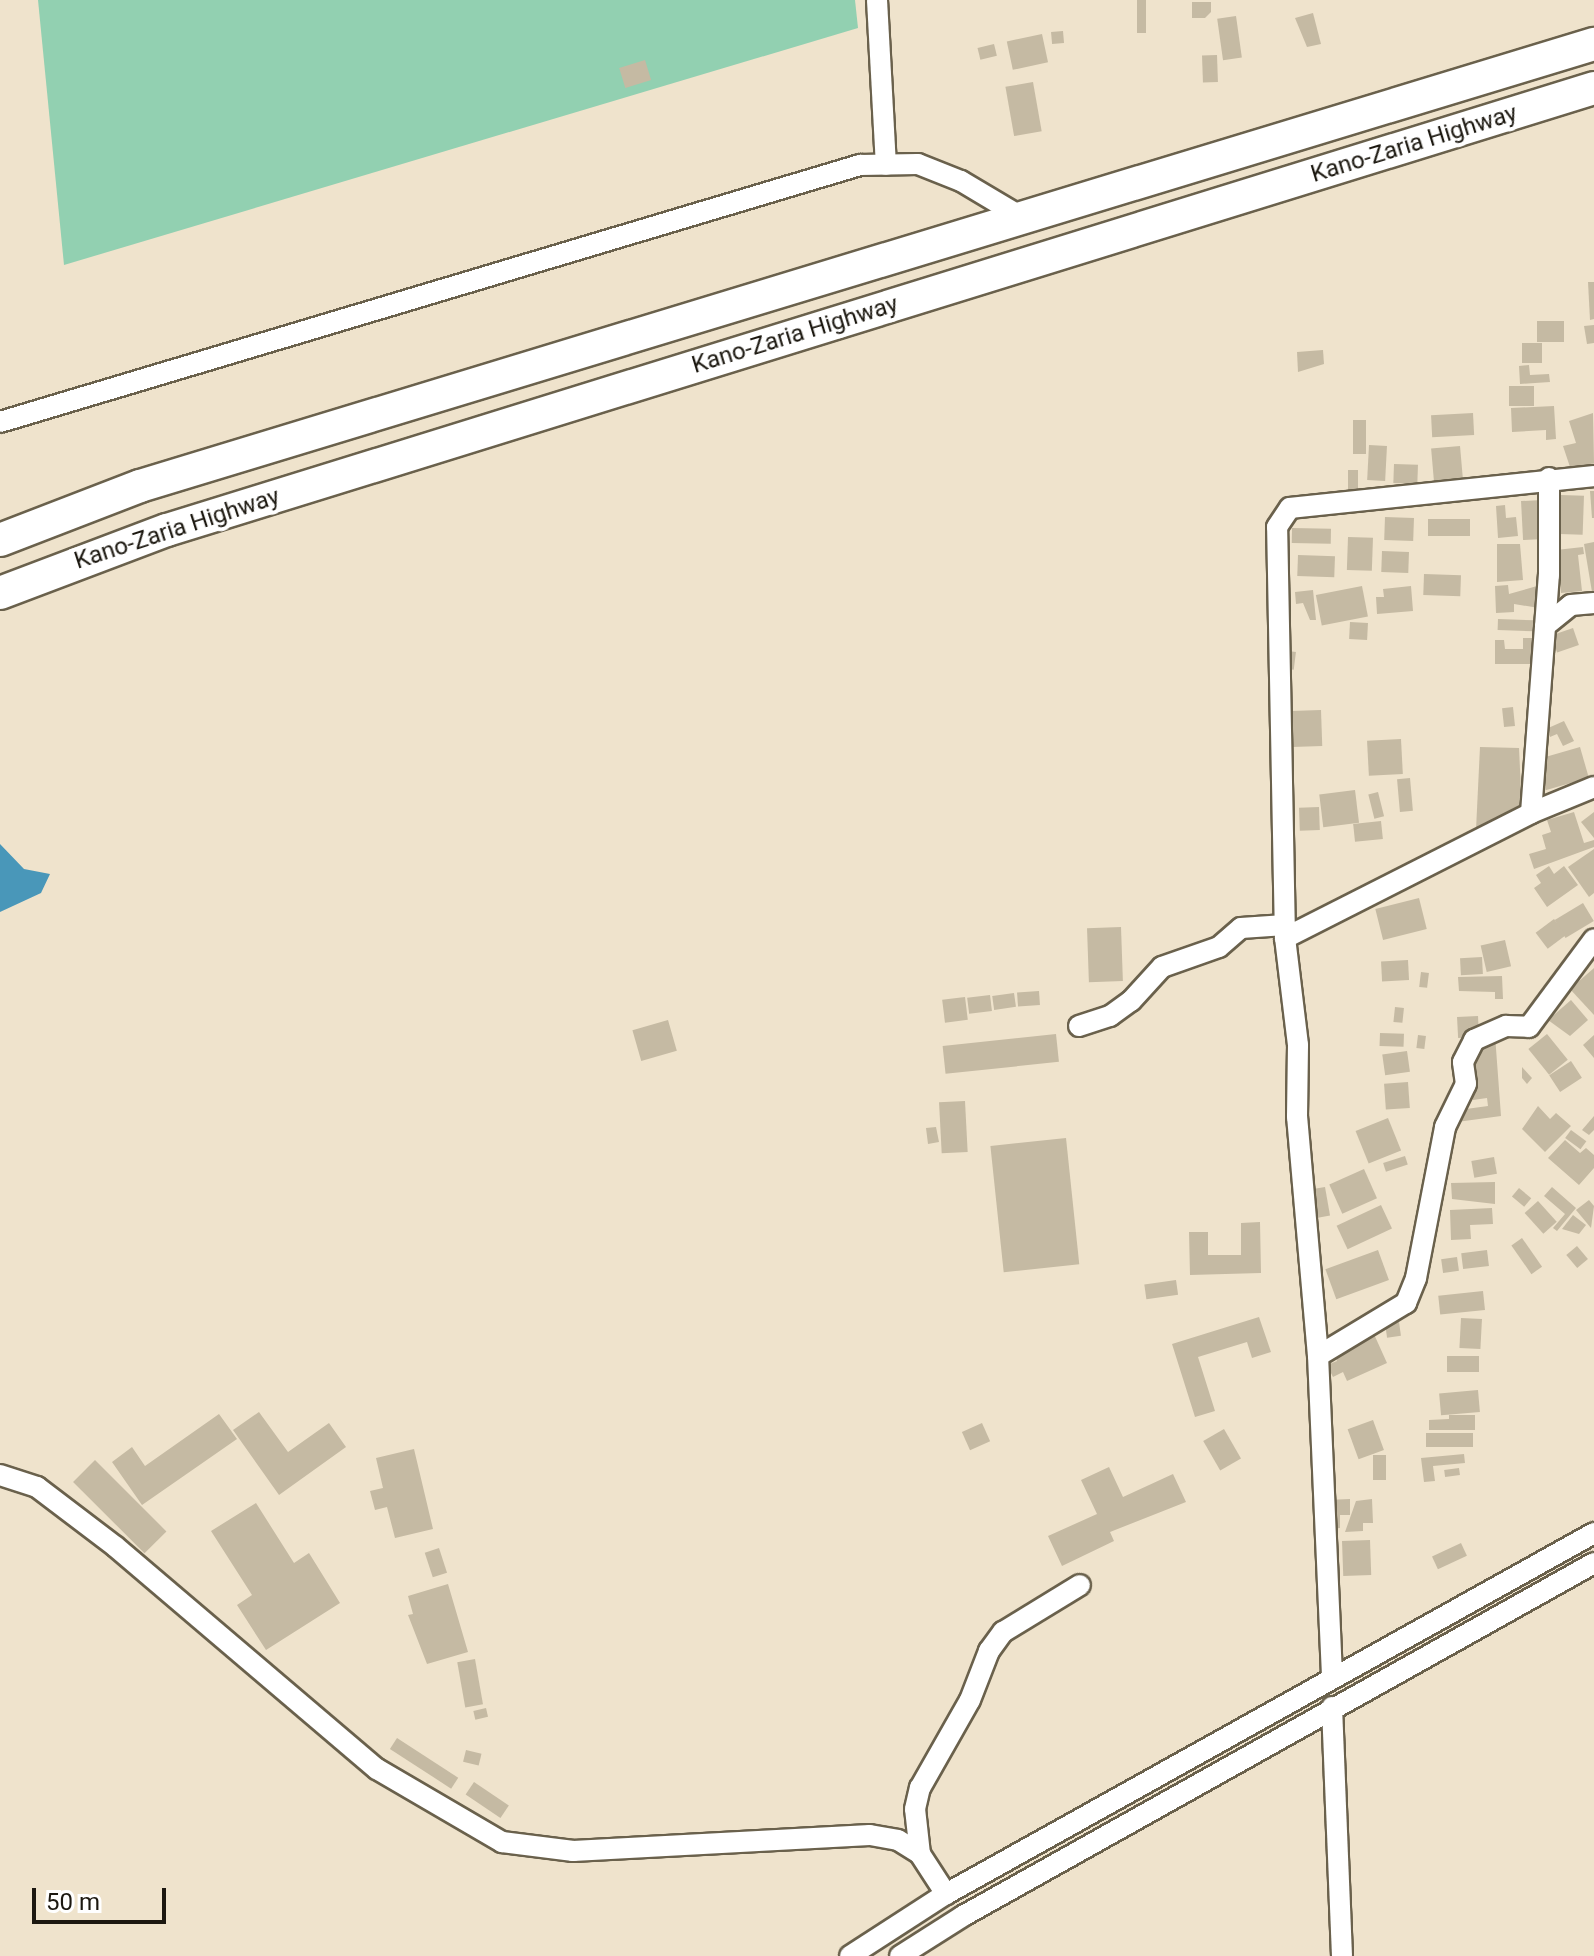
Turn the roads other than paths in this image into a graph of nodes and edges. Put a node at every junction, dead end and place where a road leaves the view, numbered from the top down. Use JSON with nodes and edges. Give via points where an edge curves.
{"nodes":[{"id":1,"x":877,"y":0,"type":"edge"},
{"id":2,"x":1594,"y":44,"type":"edge"},
{"id":3,"x":1594,"y":88,"type":"edge"},
{"id":4,"x":886,"y":165,"type":"junction"},
{"id":5,"x":1023,"y":218,"type":"junction"},
{"id":6,"x":0,"y":422,"type":"edge"},
{"id":7,"x":1594,"y":476,"type":"edge"},
{"id":8,"x":1549,"y":478,"type":"junction"},
{"id":9,"x":0,"y":540,"type":"edge"},
{"id":10,"x":0,"y":593,"type":"edge"},
{"id":11,"x":1594,"y":603,"type":"edge"},
{"id":12,"x":1545,"y":626,"type":"junction"},
{"id":13,"x":1594,"y":787,"type":"edge"},
{"id":14,"x":1531,"y":813,"type":"junction"},
{"id":15,"x":1285,"y":931,"type":"junction"},
{"id":16,"x":1594,"y":939,"type":"edge"},
{"id":17,"x":1079,"y":1026,"type":"dead end"},
{"id":18,"x":1318,"y":1356,"type":"junction"},
{"id":19,"x":0,"y":1475,"type":"edge"},
{"id":20,"x":1594,"y":1533,"type":"edge"},
{"id":21,"x":1594,"y":1563,"type":"edge"},
{"id":22,"x":1080,"y":1585,"type":"dead end"},
{"id":23,"x":1332,"y":1676,"type":"junction"},
{"id":24,"x":1332,"y":1707,"type":"junction"},
{"id":25,"x":1033,"y":1845,"type":"junction"},
{"id":26,"x":920,"y":1854,"type":"junction"},
{"id":27,"x":1045,"y":1870,"type":"junction"},
{"id":28,"x":946,"y":1894,"type":"junction"},
{"id":29,"x":850,"y":1956,"type":"edge"},
{"id":30,"x":900,"y":1956,"type":"edge"},
{"id":31,"x":1342,"y":1956,"type":"edge"}],
"edges":[{"from":1,"to":4,"type":"street"},
{"from":2,"to":5,"type":"highway","name":"Kano-Zaria Highway"},
{"from":3,"to":10,"type":"highway","name":"Kano-Zaria Highway","via":[[167,530]]},
{"from":4,"to":5,"type":"street","via":[[932,169]]},
{"from":4,"to":6,"type":"street","via":[[860,165]]},
{"from":5,"to":9,"type":"highway","name":"Kano-Zaria Highway","via":[[140,486]]},
{"from":7,"to":8,"type":"street"},
{"from":8,"to":12,"type":"street"},
{"from":8,"to":15,"type":"street","via":[[1416,498],[1290,508],[1279,519]]},
{"from":11,"to":12,"type":"street","via":[[1571,605]]},
{"from":12,"to":14,"type":"street"},
{"from":13,"to":14,"type":"street"},
{"from":14,"to":15,"type":"street"},
{"from":15,"to":17,"type":"street","via":[[1241,928],[1219,947],[1162,967],[1110,1016]]},
{"from":15,"to":18,"type":"street","via":[[1298,1045],[1297,1117]]},
{"from":16,"to":18,"type":"street","via":[[1529,1027],[1506,1026],[1474,1040],[1463,1062],[1466,1084],[1445,1127],[1416,1278],[1406,1303]]},
{"from":18,"to":23,"type":"street"},
{"from":19,"to":26,"type":"street","via":[[37,1487],[116,1547],[377,1769],[502,1842],[573,1851],[870,1835],[898,1840]]},
{"from":20,"to":23,"type":"street"},
{"from":21,"to":24,"type":"street"},
{"from":22,"to":26,"type":"street","via":[[1003,1632],[989,1651],[970,1700],[920,1788],[915,1809]]},
{"from":23,"to":25,"type":"street"},
{"from":24,"to":27,"type":"street"},
{"from":24,"to":31,"type":"street"},
{"from":25,"to":27,"type":"street"},
{"from":25,"to":28,"type":"street"},
{"from":26,"to":28,"type":"street"},
{"from":27,"to":30,"type":"street"},
{"from":28,"to":29,"type":"street"}]}
